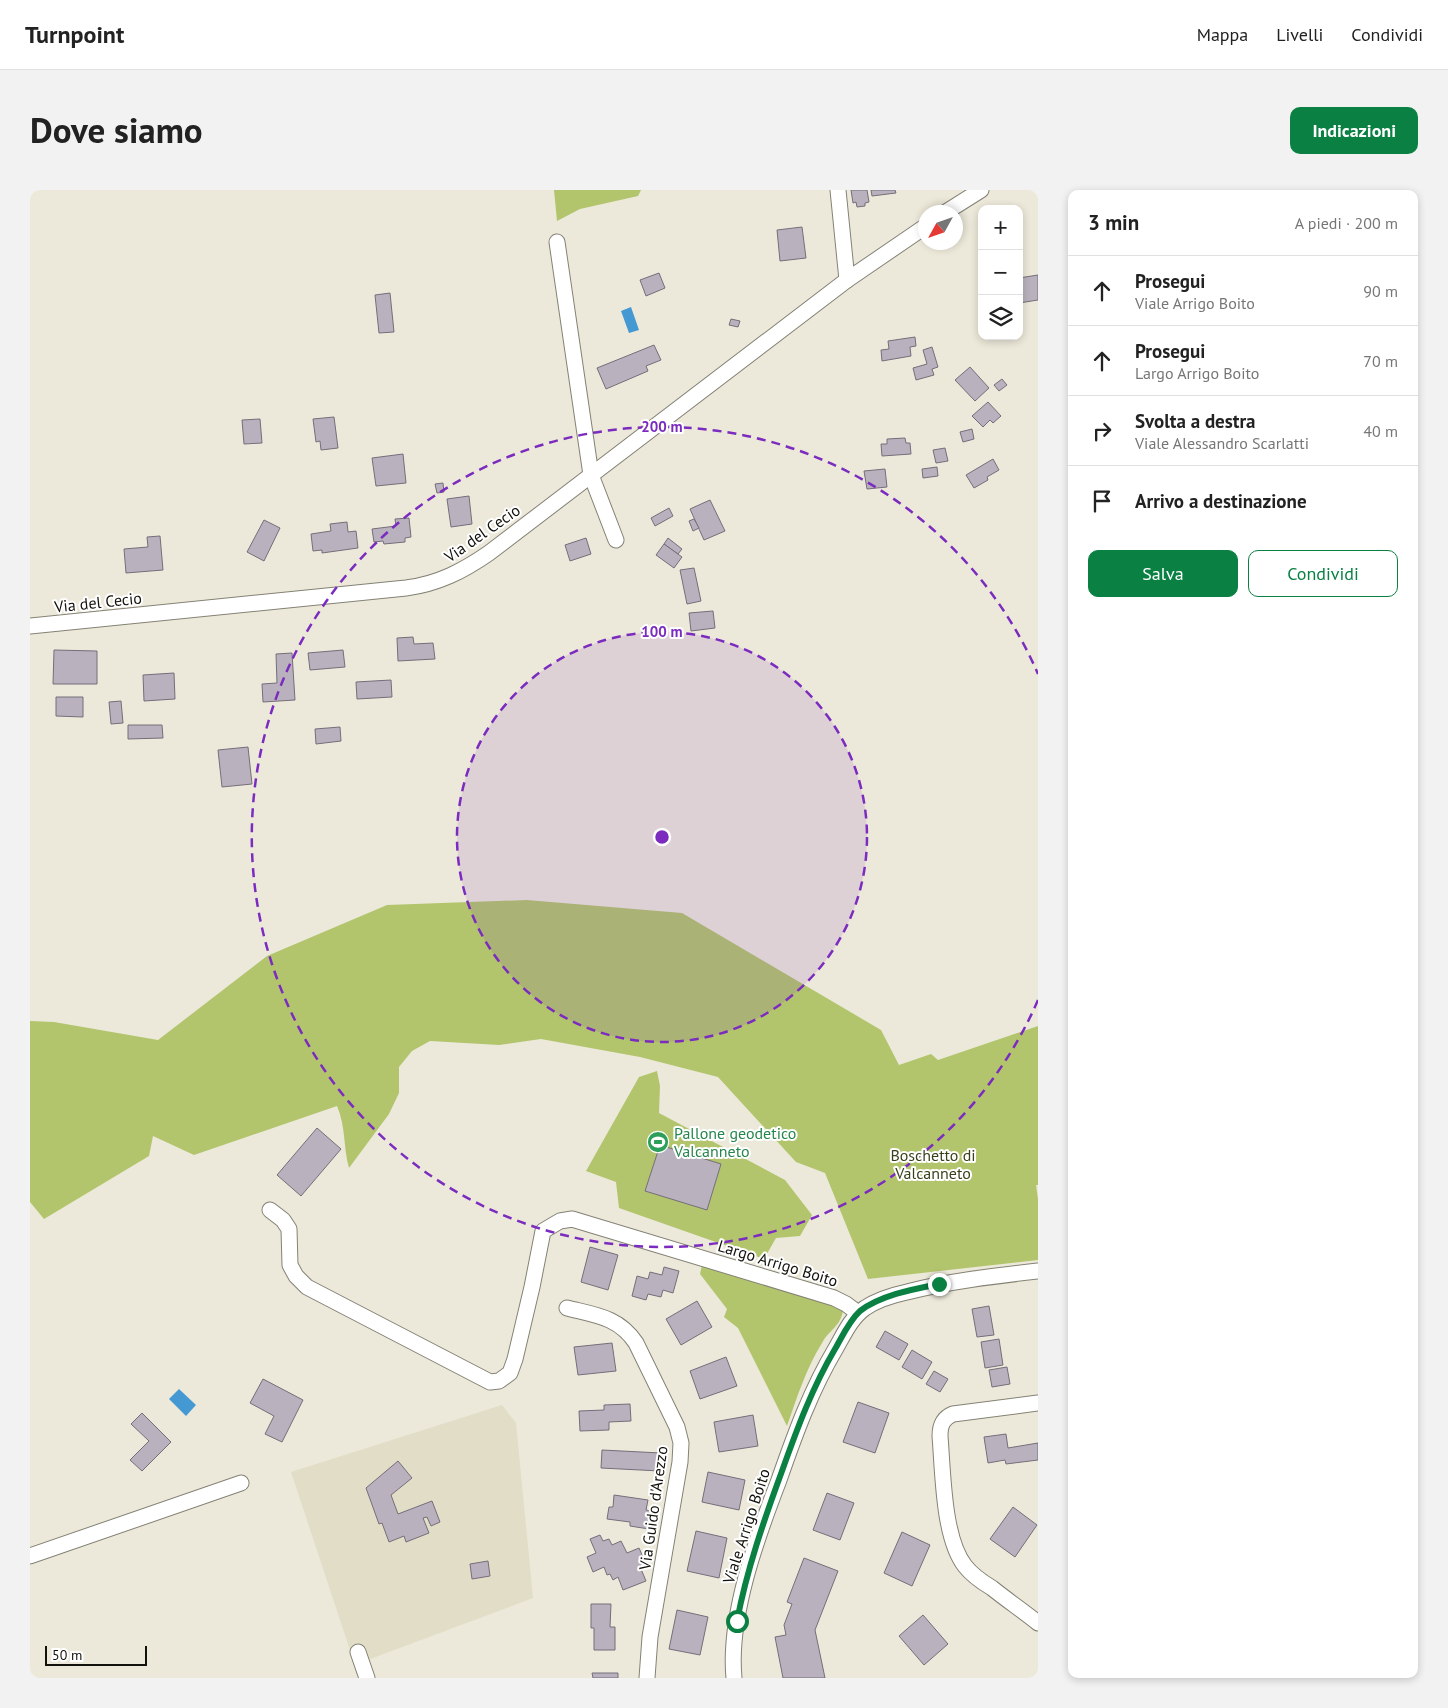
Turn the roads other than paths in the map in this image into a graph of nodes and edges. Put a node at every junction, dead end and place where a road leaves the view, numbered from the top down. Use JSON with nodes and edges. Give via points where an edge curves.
{"nodes":[{"id":1,"x":838,"y":190,"type":"edge"},
{"id":2,"x":981,"y":190,"type":"edge"},
{"id":3,"x":957,"y":205,"type":"edge"},
{"id":4,"x":918,"y":231,"type":"edge"},
{"id":5,"x":556,"y":242,"type":"dead end"},
{"id":6,"x":847,"y":280,"type":"junction"},
{"id":7,"x":591,"y":475,"type":"junction"},
{"id":8,"x":616,"y":540,"type":"dead end"},
{"id":9,"x":30,"y":626,"type":"edge"},
{"id":10,"x":270,"y":1210,"type":"dead end"},
{"id":11,"x":1038,"y":1271,"type":"edge"},
{"id":12,"x":567,"y":1308,"type":"dead end"},
{"id":13,"x":858,"y":1313,"type":"junction"},
{"id":14,"x":1038,"y":1403,"type":"edge"},
{"id":15,"x":241,"y":1483,"type":"dead end"},
{"id":16,"x":30,"y":1556,"type":"edge"},
{"id":17,"x":1038,"y":1623,"type":"edge"},
{"id":18,"x":358,"y":1652,"type":"dead end"},
{"id":19,"x":367,"y":1678,"type":"edge"},
{"id":20,"x":647,"y":1678,"type":"edge"},
{"id":21,"x":734,"y":1678,"type":"edge"}],
"edges":[{"from":1,"to":6,"type":"street"},
{"from":2,"to":3,"type":"street"},
{"from":4,"to":6,"type":"street","name":"Via del Cecio"},
{"from":5,"to":7,"type":"street"},
{"from":6,"to":7,"type":"street","name":"Via del Cecio"},
{"from":7,"to":8,"type":"street"},
{"from":7,"to":9,"type":"street","name":"Via del Cecio","via":[[489,553],[434,583]]},
{"from":10,"to":13,"type":"street","name":"Largo Arrigo Boito","via":[[289,1229],[290,1265],[307,1287],[490,1382],[499,1381],[510,1373],[543,1231],[560,1221],[572,1219],[834,1298]]},
{"from":11,"to":13,"type":"street","via":[[929,1286],[885,1299]]},
{"from":12,"to":20,"type":"street","name":"Via Guido d'Arezzo","via":[[614,1321],[628,1332],[676,1422],[680,1439],[680,1462],[650,1637]]},
{"from":13,"to":21,"type":"street","name":"Viale Arrigo Boito","via":[[821,1374],[804,1411],[761,1531],[742,1600],[734,1644]]},
{"from":14,"to":17,"type":"street","via":[[954,1414],[944,1420],[940,1436],[948,1522],[960,1558],[972,1574]]},
{"from":15,"to":16,"type":"street"},
{"from":18,"to":19,"type":"street"}]}
